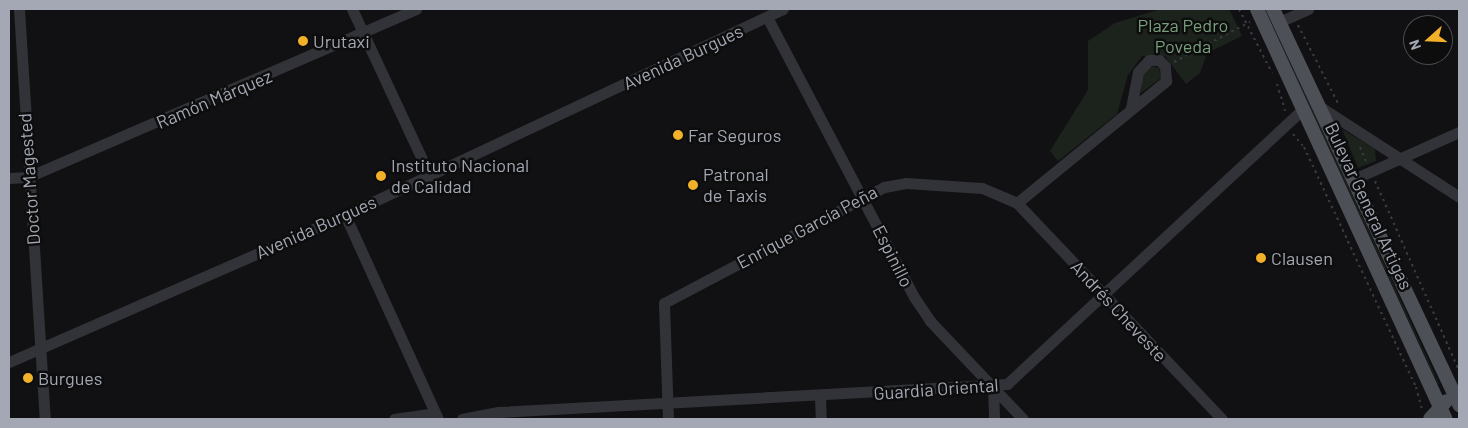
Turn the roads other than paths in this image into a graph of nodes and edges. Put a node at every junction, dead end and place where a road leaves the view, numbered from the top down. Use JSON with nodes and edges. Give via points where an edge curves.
{"nodes":[{"id":1,"x":19,"y":9,"type":"edge"},
{"id":2,"x":352,"y":9,"type":"edge"},
{"id":3,"x":416,"y":9,"type":"edge"},
{"id":4,"x":783,"y":9,"type":"edge"},
{"id":5,"x":1273,"y":9,"type":"edge"},
{"id":6,"x":1308,"y":9,"type":"edge"},
{"id":7,"x":1258,"y":13,"type":"edge"},
{"id":8,"x":767,"y":17,"type":"junction"},
{"id":9,"x":1279,"y":22,"type":"junction"},
{"id":10,"x":363,"y":34,"type":"junction"},
{"id":11,"x":1319,"y":106,"type":"junction"},
{"id":12,"x":1132,"y":107,"type":"junction"},
{"id":13,"x":1303,"y":109,"type":"junction"},
{"id":14,"x":1459,"y":132,"type":"edge"},
{"id":15,"x":1400,"y":159,"type":"junction"},
{"id":16,"x":430,"y":176,"type":"junction"},
{"id":17,"x":28,"y":177,"type":"junction"},
{"id":18,"x":9,"y":178,"type":"edge"},
{"id":19,"x":1354,"y":179,"type":"junction"},
{"id":20,"x":863,"y":197,"type":"junction"},
{"id":21,"x":1459,"y":197,"type":"edge"},
{"id":22,"x":1017,"y":203,"type":"junction"},
{"id":23,"x":345,"y":215,"type":"junction"},
{"id":24,"x":1102,"y":293,"type":"junction"},
{"id":25,"x":40,"y":348,"type":"junction"},
{"id":26,"x":9,"y":362,"type":"edge"},
{"id":27,"x":993,"y":387,"type":"junction"},
{"id":28,"x":1457,"y":395,"type":"edge"},
{"id":29,"x":820,"y":396,"type":"junction"},
{"id":30,"x":668,"y":405,"type":"junction"},
{"id":31,"x":1443,"y":413,"type":"edge"},
{"id":32,"x":437,"y":416,"type":"edge"},
{"id":33,"x":45,"y":419,"type":"edge"},
{"id":34,"x":394,"y":419,"type":"edge"},
{"id":35,"x":462,"y":419,"type":"edge"},
{"id":36,"x":668,"y":419,"type":"edge"},
{"id":37,"x":821,"y":419,"type":"edge"},
{"id":38,"x":994,"y":419,"type":"edge"},
{"id":39,"x":1023,"y":419,"type":"edge"},
{"id":40,"x":1222,"y":419,"type":"edge"},
{"id":41,"x":1430,"y":419,"type":"edge"}],
"edges":[{"from":1,"to":17,"type":"street","name":"Doctor Magested"},
{"from":2,"to":10,"type":"street"},
{"from":3,"to":10,"type":"street","name":"Ramón Márquez"},
{"from":4,"to":8,"type":"street","name":"Avenida Burgues"},
{"from":5,"to":9,"type":"main road","name":"Bulevar General Artigas"},
{"from":6,"to":9,"type":"street"},
{"from":7,"to":13,"type":"main road","name":"Bulevar General Artigas"},
{"from":8,"to":16,"type":"street","name":"Avenida Burgues"},
{"from":8,"to":20,"type":"street","name":"Espinillo"},
{"from":9,"to":11,"type":"main road","name":"Bulevar General Artigas"},
{"from":10,"to":16,"type":"street"},
{"from":10,"to":17,"type":"street","name":"Ramón Márquez"},
{"from":11,"to":15,"type":"street"},
{"from":11,"to":19,"type":"main road","name":"Bulevar General Artigas"},
{"from":12,"to":12,"type":"street","via":[[1166,82],[1166,66],[1154,59],[1144,63],[1135,82]]},
{"from":12,"to":22,"type":"street"},
{"from":13,"to":24,"type":"street","name":"Guardia Oriental"},
{"from":13,"to":31,"type":"main road","name":"Bulevar General Artigas"},
{"from":14,"to":15,"type":"street"},
{"from":15,"to":19,"type":"street"},
{"from":15,"to":21,"type":"street"},
{"from":16,"to":23,"type":"street","name":"Avenida Burgues"},
{"from":17,"to":18,"type":"street","name":"Ramón Márquez"},
{"from":17,"to":25,"type":"street","name":"Doctor Magested"},
{"from":19,"to":28,"type":"main road","name":"Bulevar General Artigas"},
{"from":20,"to":22,"type":"street","name":"Enrique García Peña","via":[[906,183],[982,188]]},
{"from":20,"to":27,"type":"street","name":"Espinillo","via":[[922,311]]},
{"from":20,"to":30,"type":"street","name":"Enrique García Peña","via":[[664,303]]},
{"from":22,"to":24,"type":"street","name":"Andrés Cheveste"},
{"from":23,"to":25,"type":"street","name":"Avenida Burgues"},
{"from":23,"to":32,"type":"street"},
{"from":24,"to":27,"type":"street","name":"Guardia Oriental","via":[[1006,384]]},
{"from":24,"to":40,"type":"street","name":"Andrés Cheveste"},
{"from":25,"to":26,"type":"street","name":"Avenida Burgues"},
{"from":25,"to":33,"type":"street","name":"Doctor Magested"},
{"from":27,"to":29,"type":"street","name":"Guardia Oriental"},
{"from":27,"to":38,"type":"street"},
{"from":27,"to":39,"type":"street","name":"Espinillo"},
{"from":28,"to":31,"type":"main road"},
{"from":29,"to":30,"type":"street","name":"Guardia Oriental"},
{"from":29,"to":37,"type":"street"},
{"from":30,"to":35,"type":"street","name":"Guardia Oriental","via":[[499,412]]},
{"from":30,"to":36,"type":"street"},
{"from":31,"to":41,"type":"main road"},
{"from":32,"to":34,"type":"street"}]}
